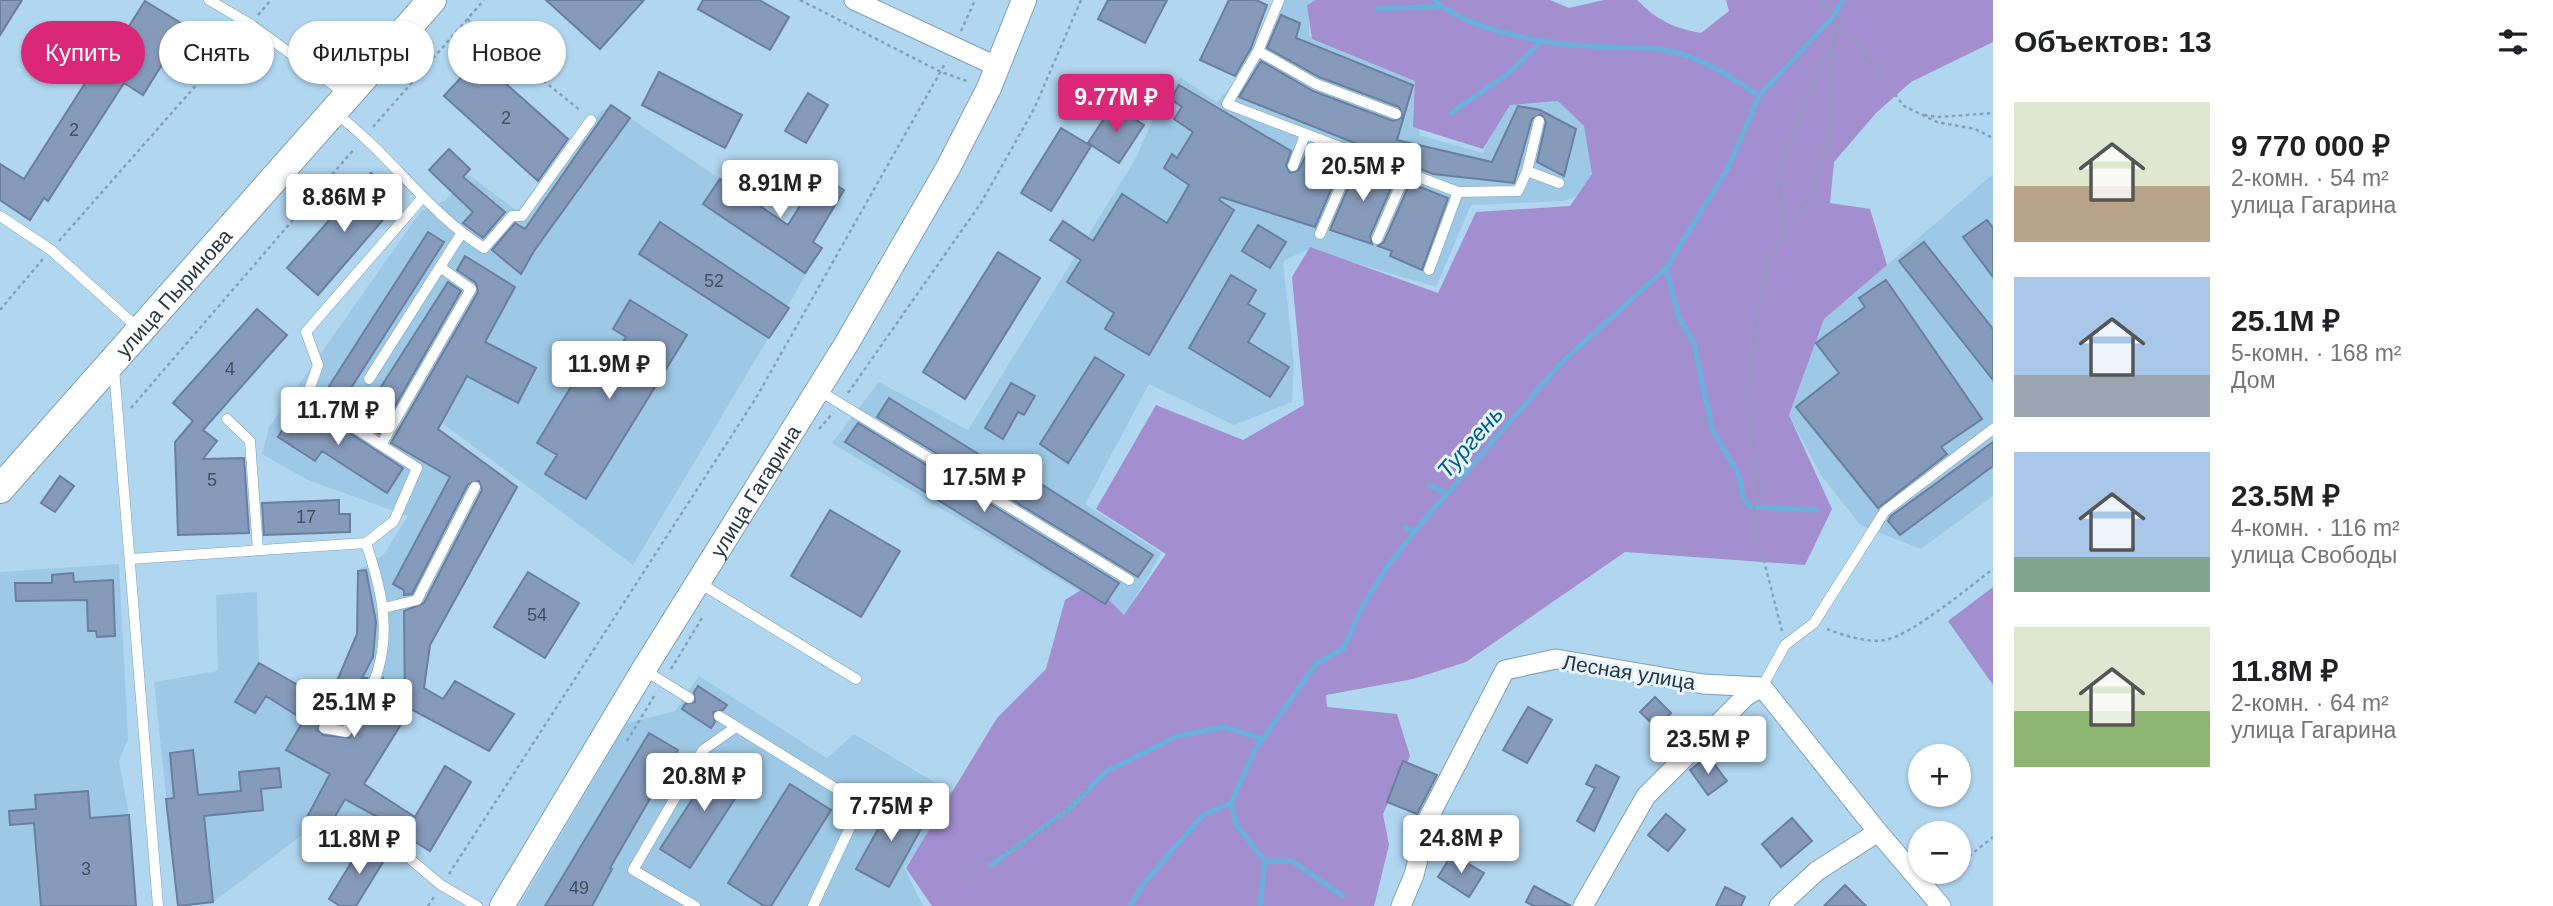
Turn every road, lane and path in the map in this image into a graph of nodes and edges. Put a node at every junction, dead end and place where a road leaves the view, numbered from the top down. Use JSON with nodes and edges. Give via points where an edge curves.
{"nodes":[{"id":1,"x":209,"y":0,"type":"edge"},
{"id":2,"x":271,"y":0,"type":"edge"},
{"id":3,"x":432,"y":0,"type":"edge"},
{"id":4,"x":484,"y":0,"type":"edge"},
{"id":5,"x":800,"y":0,"type":"edge"},
{"id":6,"x":854,"y":0,"type":"edge"},
{"id":7,"x":975,"y":0,"type":"edge"},
{"id":8,"x":1024,"y":0,"type":"edge"},
{"id":9,"x":1081,"y":0,"type":"edge"},
{"id":10,"x":1279,"y":0,"type":"edge"},
{"id":11,"x":1823,"y":1,"type":"edge"},
{"id":12,"x":467,"y":19,"type":"junction"},
{"id":13,"x":245,"y":21,"type":"edge"},
{"id":14,"x":253,"y":21,"type":"edge"},
{"id":15,"x":1838,"y":21,"type":"junction"},
{"id":16,"x":1835,"y":39,"type":"junction"},
{"id":17,"x":274,"y":45,"type":"edge"},
{"id":18,"x":954,"y":46,"type":"junction"},
{"id":19,"x":1258,"y":51,"type":"junction"},
{"id":20,"x":998,"y":68,"type":"junction"},
{"id":21,"x":941,"y":72,"type":"junction"},
{"id":22,"x":197,"y":84,"type":"edge"},
{"id":23,"x":978,"y":85,"type":"dead end"},
{"id":24,"x":341,"y":104,"type":"junction"},
{"id":25,"x":1993,"y":113,"type":"edge"},
{"id":26,"x":1396,"y":114,"type":"dead end"},
{"id":27,"x":1921,"y":114,"type":"junction"},
{"id":28,"x":591,"y":120,"type":"joint"},
{"id":29,"x":1539,"y":121,"type":"dead end"},
{"id":30,"x":1305,"y":135,"type":"junction"},
{"id":31,"x":366,"y":136,"type":"junction"},
{"id":32,"x":1993,"y":138,"type":"edge"},
{"id":33,"x":1356,"y":152,"type":"junction"},
{"id":34,"x":1293,"y":166,"type":"dead end"},
{"id":35,"x":1527,"y":171,"type":"junction"},
{"id":36,"x":1406,"y":173,"type":"junction"},
{"id":37,"x":1559,"y":183,"type":"dead end"},
{"id":38,"x":1458,"y":192,"type":"junction"},
{"id":39,"x":423,"y":197,"type":"junction"},
{"id":40,"x":0,"y":216,"type":"edge"},
{"id":41,"x":1783,"y":231,"type":"junction"},
{"id":42,"x":461,"y":234,"type":"junction"},
{"id":43,"x":1320,"y":234,"type":"dead end"},
{"id":44,"x":1377,"y":239,"type":"dead end"},
{"id":45,"x":51,"y":250,"type":"junction"},
{"id":46,"x":440,"y":267,"type":"junction"},
{"id":47,"x":1429,"y":270,"type":"dead end"},
{"id":48,"x":0,"y":310,"type":"edge"},
{"id":49,"x":141,"y":330,"type":"junction"},
{"id":50,"x":113,"y":361,"type":"junction"},
{"id":51,"x":369,"y":379,"type":"dead end"},
{"id":52,"x":818,"y":390,"type":"junction"},
{"id":53,"x":841,"y":404,"type":"junction"},
{"id":54,"x":227,"y":419,"type":"dead end"},
{"id":55,"x":120,"y":421,"type":"junction"},
{"id":56,"x":1993,"y":429,"type":"edge"},
{"id":57,"x":814,"y":436,"type":"dead end"},
{"id":58,"x":381,"y":445,"type":"junction"},
{"id":59,"x":475,"y":488,"type":"dead end"},
{"id":60,"x":0,"y":489,"type":"edge"},
{"id":61,"x":366,"y":543,"type":"junction"},
{"id":62,"x":258,"y":550,"type":"junction"},
{"id":63,"x":130,"y":559,"type":"junction"},
{"id":64,"x":1993,"y":569,"type":"edge"},
{"id":65,"x":1129,"y":580,"type":"dead end"},
{"id":66,"x":707,"y":588,"type":"junction"},
{"id":67,"x":384,"y":608,"type":"junction"},
{"id":68,"x":1814,"y":623,"type":"junction"},
{"id":69,"x":1785,"y":645,"type":"junction"},
{"id":70,"x":653,"y":676,"type":"junction"},
{"id":71,"x":856,"y":680,"type":"dead end"},
{"id":72,"x":1762,"y":687,"type":"junction"},
{"id":73,"x":690,"y":698,"type":"dead end"},
{"id":74,"x":719,"y":716,"type":"dead end"},
{"id":75,"x":736,"y":727,"type":"junction"},
{"id":76,"x":324,"y":728,"type":"dead end"},
{"id":77,"x":627,"y":741,"type":"dead end"},
{"id":78,"x":1088,"y":783,"type":"dead end"},
{"id":79,"x":1878,"y":832,"type":"junction"},
{"id":80,"x":1993,"y":836,"type":"edge"},
{"id":81,"x":384,"y":837,"type":"dead end"},
{"id":82,"x":1971,"y":854,"type":"edge"},
{"id":83,"x":971,"y":883,"type":"dead end"},
{"id":84,"x":441,"y":886,"type":"junction"},
{"id":85,"x":158,"y":906,"type":"edge"},
{"id":86,"x":428,"y":906,"type":"edge"},
{"id":87,"x":477,"y":906,"type":"edge"},
{"id":88,"x":502,"y":906,"type":"edge"},
{"id":89,"x":695,"y":906,"type":"edge"},
{"id":90,"x":813,"y":906,"type":"edge"},
{"id":91,"x":1401,"y":906,"type":"edge"},
{"id":92,"x":1583,"y":906,"type":"edge"},
{"id":93,"x":1779,"y":906,"type":"edge"},
{"id":94,"x":1941,"y":906,"type":"edge"}],
"edges":[{"from":1,"to":13,"type":"lane"},
{"from":2,"to":14,"type":"path"},
{"from":3,"to":24,"type":"main road","name":"улица Пыринова"},
{"from":4,"to":12,"type":"path"},
{"from":5,"to":21,"type":"path"},
{"from":6,"to":18,"type":"street"},
{"from":7,"to":18,"type":"path"},
{"from":8,"to":20,"type":"street","name":"улица Гагарина"},
{"from":9,"to":53,"type":"path","via":[[1034,109],[981,202]]},
{"from":10,"to":19,"type":"lane"},
{"from":11,"to":15,"type":"path"},
{"from":12,"to":28,"type":"path"},
{"from":12,"to":31,"type":"path"},
{"from":15,"to":16,"type":"path"},
{"from":15,"to":27,"type":"path","via":[[1904,106]]},
{"from":16,"to":41,"type":"path","via":[[1778,170]]},
{"from":16,"to":41,"type":"path","via":[[1832,122],[1810,197]]},
{"from":17,"to":24,"type":"lane"},
{"from":18,"to":20,"type":"street"},
{"from":18,"to":21,"type":"path"},
{"from":19,"to":26,"type":"lane","via":[[1317,84]]},
{"from":19,"to":30,"type":"lane","via":[[1227,104]]},
{"from":20,"to":52,"type":"street","name":"улица Гагарина","via":[[948,168]]},
{"from":21,"to":23,"type":"path"},
{"from":21,"to":84,"type":"path","via":[[756,398]]},
{"from":22,"to":45,"type":"path"},
{"from":24,"to":31,"type":"lane"},
{"from":24,"to":49,"type":"main road","name":"улица Пыринова"},
{"from":25,"to":27,"type":"path"},
{"from":27,"to":32,"type":"path"},
{"from":28,"to":42,"type":"lane","via":[[522,216],[512,216],[484,248]]},
{"from":29,"to":35,"type":"lane"},
{"from":30,"to":33,"type":"lane"},
{"from":30,"to":34,"type":"lane"},
{"from":31,"to":39,"type":"lane"},
{"from":31,"to":55,"type":"path"},
{"from":33,"to":36,"type":"lane"},
{"from":33,"to":43,"type":"lane"},
{"from":35,"to":37,"type":"lane"},
{"from":35,"to":38,"type":"lane","via":[[1518,191]]},
{"from":36,"to":38,"type":"lane"},
{"from":36,"to":44,"type":"lane"},
{"from":38,"to":47,"type":"lane"},
{"from":39,"to":42,"type":"lane"},
{"from":39,"to":58,"type":"lane","via":[[306,332],[318,365],[309,390],[334,414]]},
{"from":40,"to":45,"type":"lane"},
{"from":41,"to":69,"type":"path","via":[[1762,280],[1746,400],[1759,482],[1752,514]]},
{"from":42,"to":46,"type":"lane"},
{"from":45,"to":48,"type":"path"},
{"from":45,"to":49,"type":"lane"},
{"from":46,"to":51,"type":"lane"},
{"from":46,"to":58,"type":"lane","via":[[471,289]]},
{"from":49,"to":50,"type":"main road","name":"улица Пыринова"},
{"from":50,"to":55,"type":"lane"},
{"from":50,"to":60,"type":"main road","name":"улица Пыринова"},
{"from":52,"to":53,"type":"lane"},
{"from":52,"to":66,"type":"street","name":"улица Гагарина"},
{"from":53,"to":57,"type":"path"},
{"from":53,"to":65,"type":"lane"},
{"from":54,"to":62,"type":"lane","via":[[250,441]]},
{"from":55,"to":63,"type":"lane"},
{"from":56,"to":68,"type":"lane","via":[[1885,511]]},
{"from":58,"to":61,"type":"lane","via":[[416,468],[394,521]]},
{"from":59,"to":67,"type":"lane","via":[[418,600]]},
{"from":61,"to":62,"type":"lane"},
{"from":61,"to":67,"type":"lane"},
{"from":62,"to":63,"type":"lane"},
{"from":63,"to":85,"type":"lane"},
{"from":64,"to":68,"type":"path","via":[[1927,618],[1885,640],[1847,637]]},
{"from":66,"to":70,"type":"street","name":"улица Гагарина"},
{"from":66,"to":70,"type":"path"},
{"from":66,"to":71,"type":"lane"},
{"from":67,"to":76,"type":"lane","via":[[378,670],[346,732]]},
{"from":68,"to":69,"type":"lane"},
{"from":69,"to":72,"type":"lane"},
{"from":70,"to":73,"type":"lane"},
{"from":70,"to":77,"type":"path"},
{"from":70,"to":88,"type":"street","name":"улица Гагарина"},
{"from":72,"to":79,"type":"street"},
{"from":72,"to":91,"type":"street","name":"Лесная улица","via":[[1703,684],[1556,659],[1505,670],[1428,819],[1415,875]]},
{"from":72,"to":92,"type":"street","via":[[1746,696],[1646,796]]},
{"from":74,"to":75,"type":"lane"},
{"from":75,"to":89,"type":"lane","via":[[703,750],[633,870]]},
{"from":75,"to":90,"type":"lane","via":[[861,804]]},
{"from":78,"to":83,"type":"path","via":[[1080,797],[1038,833],[975,864]]},
{"from":79,"to":93,"type":"street","via":[[1817,871]]},
{"from":79,"to":94,"type":"street"},
{"from":80,"to":82,"type":"path"},
{"from":81,"to":84,"type":"lane"},
{"from":84,"to":86,"type":"path"},
{"from":84,"to":87,"type":"lane"}]}
